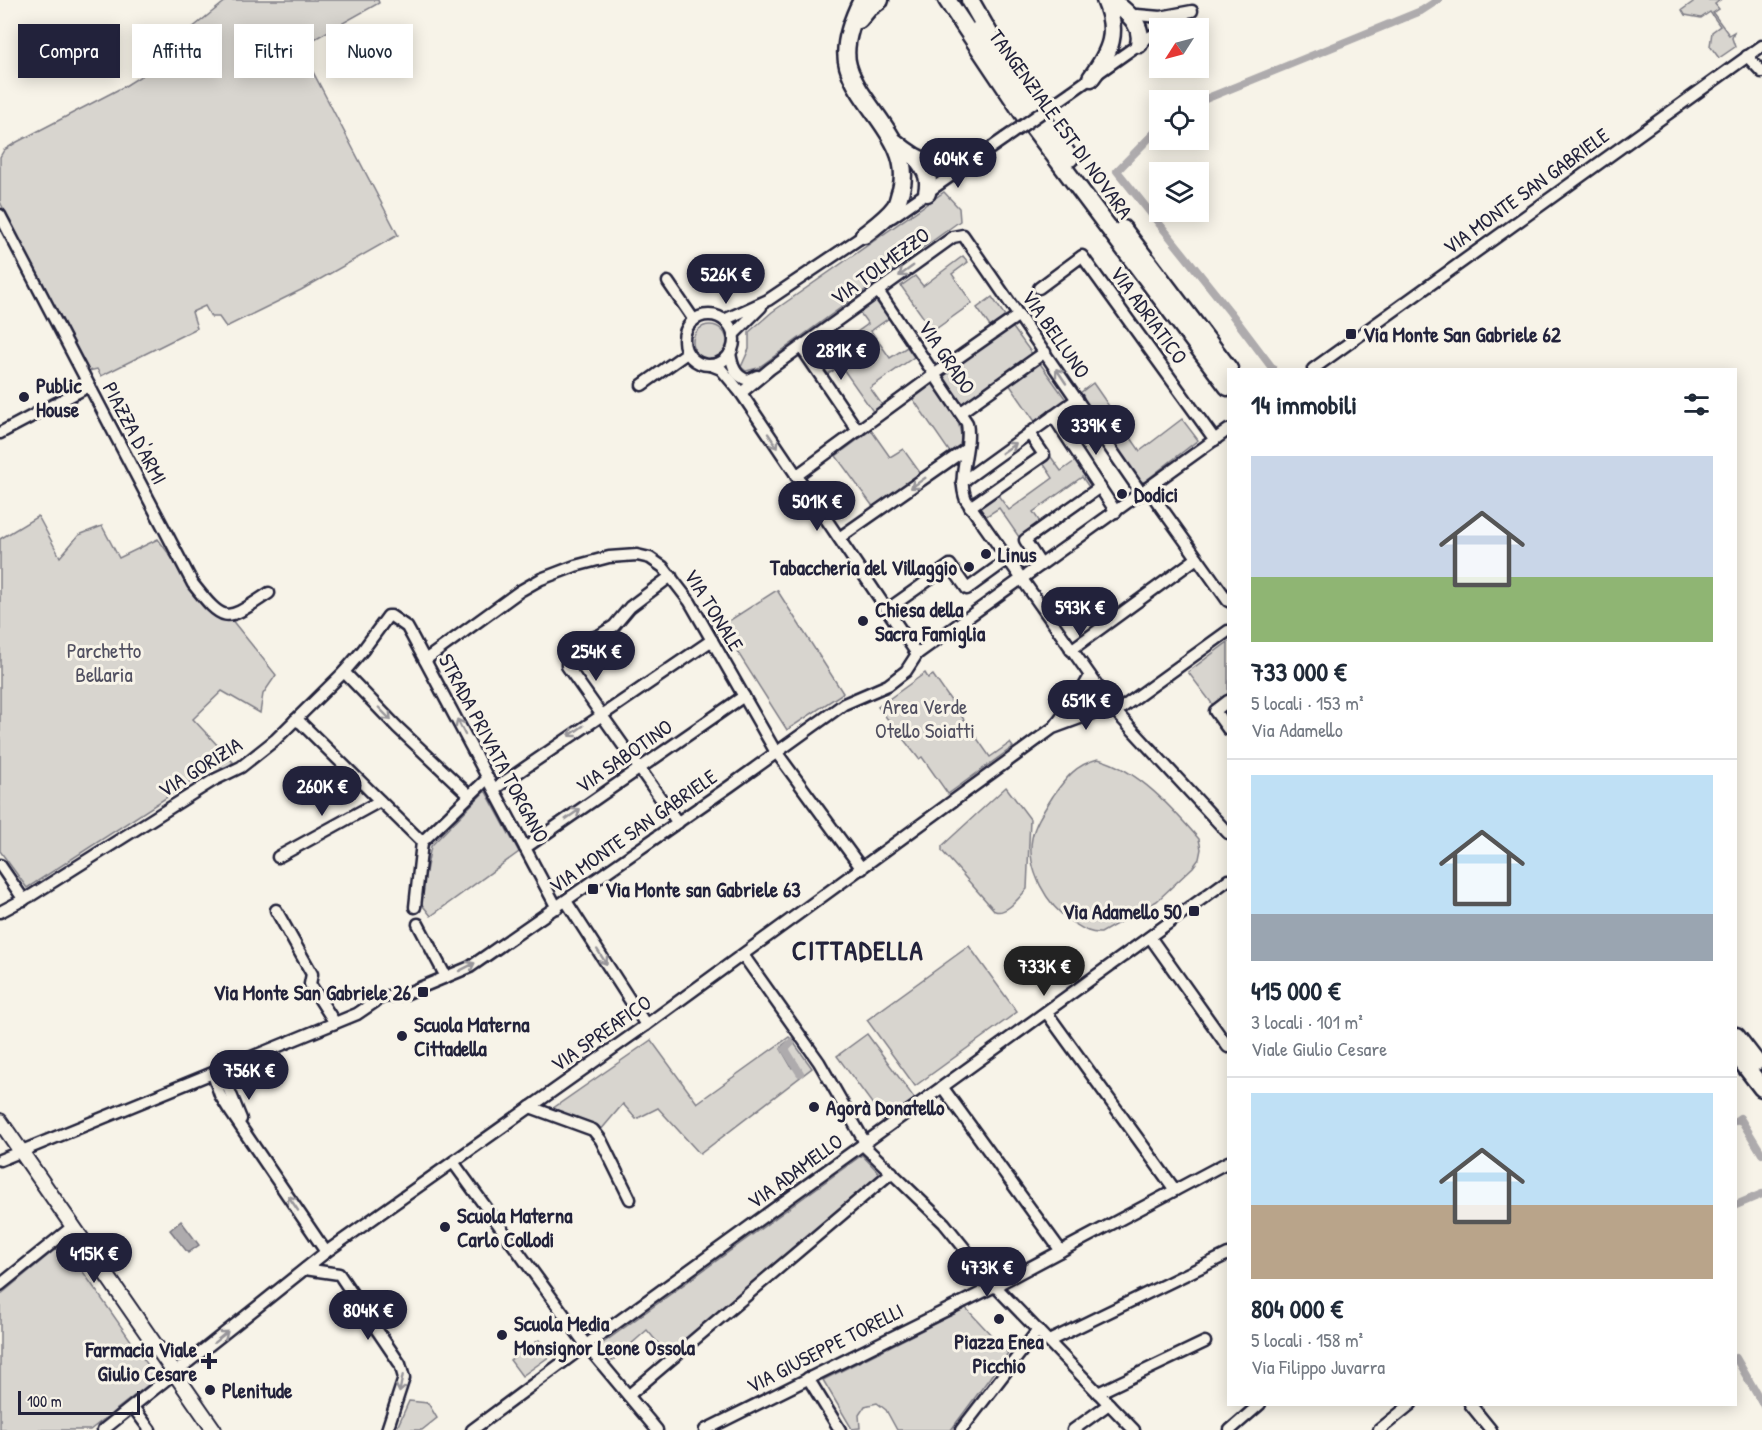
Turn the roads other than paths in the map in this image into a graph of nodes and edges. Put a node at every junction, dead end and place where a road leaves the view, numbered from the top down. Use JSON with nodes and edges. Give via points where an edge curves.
{"nodes":[{"id":1,"x":862,"y":0,"type":"edge"},
{"id":2,"x":880,"y":0,"type":"edge"},
{"id":3,"x":932,"y":0,"type":"edge"},
{"id":4,"x":947,"y":0,"type":"edge"},
{"id":5,"x":961,"y":0,"type":"edge"},
{"id":6,"x":970,"y":0,"type":"edge"},
{"id":7,"x":1105,"y":0,"type":"edge"},
{"id":8,"x":1112,"y":0,"type":"edge"},
{"id":9,"x":1137,"y":15,"type":"dead end"},
{"id":10,"x":1181,"y":18,"type":"edge"},
{"id":11,"x":850,"y":33,"type":"junction"},
{"id":12,"x":1149,"y":38,"type":"edge"},
{"id":13,"x":1142,"y":42,"type":"junction"},
{"id":14,"x":1762,"y":46,"type":"edge"},
{"id":15,"x":1747,"y":56,"type":"junction"},
{"id":16,"x":1762,"y":72,"type":"edge"},
{"id":17,"x":1091,"y":78,"type":"junction"},
{"id":18,"x":1029,"y":111,"type":"junction"},
{"id":19,"x":892,"y":139,"type":"junction"},
{"id":20,"x":918,"y":160,"type":"junction"},
{"id":21,"x":972,"y":161,"type":"junction"},
{"id":22,"x":927,"y":193,"type":"junction"},
{"id":23,"x":0,"y":215,"type":"edge"},
{"id":24,"x":864,"y":235,"type":"junction"},
{"id":25,"x":953,"y":237,"type":"joint"},
{"id":26,"x":668,"y":282,"type":"dead end"},
{"id":27,"x":1039,"y":288,"type":"dead end"},
{"id":28,"x":878,"y":291,"type":"junction"},
{"id":29,"x":768,"y":300,"type":"junction"},
{"id":30,"x":1019,"y":315,"type":"junction"},
{"id":31,"x":694,"y":320,"type":"junction"},
{"id":32,"x":724,"y":320,"type":"junction"},
{"id":33,"x":733,"y":335,"type":"junction"},
{"id":34,"x":801,"y":347,"type":"junction"},
{"id":35,"x":1045,"y":352,"type":"junction"},
{"id":36,"x":687,"y":353,"type":"junction"},
{"id":37,"x":730,"y":353,"type":"junction"},
{"id":38,"x":711,"y":365,"type":"junction"},
{"id":39,"x":1228,"y":368,"type":"edge"},
{"id":40,"x":1314,"y":368,"type":"edge"},
{"id":41,"x":770,"y":369,"type":"junction"},
{"id":42,"x":935,"y":374,"type":"junction"},
{"id":43,"x":642,"y":385,"type":"dead end"},
{"id":44,"x":89,"y":386,"type":"junction"},
{"id":45,"x":1227,"y":386,"type":"edge"},
{"id":46,"x":741,"y":393,"type":"junction"},
{"id":47,"x":1077,"y":399,"type":"junction"},
{"id":48,"x":961,"y":412,"type":"junction"},
{"id":49,"x":1053,"y":416,"type":"junction"},
{"id":50,"x":858,"y":431,"type":"junction"},
{"id":51,"x":1227,"y":431,"type":"edge"},
{"id":52,"x":0,"y":433,"type":"edge"},
{"id":53,"x":1029,"y":433,"type":"junction"},
{"id":54,"x":1215,"y":440,"type":"junction"},
{"id":55,"x":966,"y":449,"type":"junction"},
{"id":56,"x":796,"y":476,"type":"junction"},
{"id":57,"x":962,"y":482,"type":"junction"},
{"id":58,"x":1100,"y":487,"type":"junction"},
{"id":59,"x":1145,"y":492,"type":"junction"},
{"id":60,"x":970,"y":507,"type":"junction"},
{"id":61,"x":1116,"y":512,"type":"junction"},
{"id":62,"x":839,"y":538,"type":"junction"},
{"id":63,"x":1197,"y":558,"type":"junction"},
{"id":64,"x":1007,"y":560,"type":"junction"},
{"id":65,"x":1041,"y":565,"type":"junction"},
{"id":66,"x":671,"y":576,"type":"junction"},
{"id":67,"x":1021,"y":580,"type":"junction"},
{"id":68,"x":269,"y":593,"type":"dead end"},
{"id":69,"x":1227,"y":599,"type":"edge"},
{"id":70,"x":888,"y":609,"type":"junction"},
{"id":71,"x":388,"y":616,"type":"joint"},
{"id":72,"x":1227,"y":632,"type":"edge"},
{"id":73,"x":712,"y":640,"type":"junction"},
{"id":74,"x":1071,"y":650,"type":"junction"},
{"id":75,"x":918,"y":654,"type":"junction"},
{"id":76,"x":425,"y":660,"type":"junction"},
{"id":77,"x":344,"y":672,"type":"junction"},
{"id":78,"x":1090,"y":676,"type":"junction"},
{"id":79,"x":744,"y":696,"type":"junction"},
{"id":80,"x":1227,"y":702,"type":"edge"},
{"id":81,"x":1116,"y":712,"type":"junction"},
{"id":82,"x":601,"y":714,"type":"junction"},
{"id":83,"x":295,"y":720,"type":"junction"},
{"id":84,"x":1053,"y":728,"type":"junction"},
{"id":85,"x":1227,"y":728,"type":"edge"},
{"id":86,"x":777,"y":752,"type":"junction"},
{"id":87,"x":640,"y":769,"type":"junction"},
{"id":88,"x":487,"y":779,"type":"junction"},
{"id":89,"x":494,"y":789,"type":"junction"},
{"id":90,"x":470,"y":795,"type":"junction"},
{"id":91,"x":380,"y":801,"type":"junction"},
{"id":92,"x":678,"y":823,"type":"junction"},
{"id":93,"x":1227,"y":832,"type":"edge"},
{"id":94,"x":422,"y":842,"type":"junction"},
{"id":95,"x":525,"y":848,"type":"junction"},
{"id":96,"x":278,"y":857,"type":"dead end"},
{"id":97,"x":0,"y":865,"type":"edge"},
{"id":98,"x":862,"y":869,"type":"junction"},
{"id":99,"x":1227,"y":881,"type":"edge"},
{"id":100,"x":24,"y":900,"type":"junction"},
{"id":101,"x":562,"y":904,"type":"junction"},
{"id":102,"x":415,"y":907,"type":"dead end"},
{"id":103,"x":276,"y":910,"type":"dead end"},
{"id":104,"x":0,"y":912,"type":"edge"},
{"id":105,"x":418,"y":924,"type":"dead end"},
{"id":106,"x":1150,"y":938,"type":"junction"},
{"id":107,"x":743,"y":955,"type":"junction"},
{"id":108,"x":446,"y":977,"type":"junction"},
{"id":109,"x":1047,"y":1012,"type":"junction"},
{"id":110,"x":335,"y":1023,"type":"junction"},
{"id":111,"x":646,"y":1025,"type":"junction"},
{"id":112,"x":1737,"y":1036,"type":"edge"},
{"id":113,"x":1227,"y":1046,"type":"edge"},
{"id":114,"x":1737,"y":1055,"type":"edge"},
{"id":115,"x":1762,"y":1070,"type":"edge"},
{"id":116,"x":217,"y":1072,"type":"junction"},
{"id":117,"x":943,"y":1088,"type":"junction"},
{"id":118,"x":1762,"y":1088,"type":"edge"},
{"id":119,"x":530,"y":1107,"type":"junction"},
{"id":120,"x":0,"y":1121,"type":"edge"},
{"id":121,"x":864,"y":1146,"type":"junction"},
{"id":122,"x":22,"y":1152,"type":"junction"},
{"id":123,"x":0,"y":1161,"type":"edge"},
{"id":124,"x":453,"y":1162,"type":"junction"},
{"id":125,"x":1227,"y":1163,"type":"edge"},
{"id":126,"x":892,"y":1172,"type":"junction"},
{"id":127,"x":1174,"y":1190,"type":"junction"},
{"id":128,"x":630,"y":1198,"type":"dead end"},
{"id":129,"x":72,"y":1227,"type":"junction"},
{"id":130,"x":1061,"y":1251,"type":"junction"},
{"id":131,"x":326,"y":1252,"type":"junction"},
{"id":132,"x":1227,"y":1254,"type":"edge"},
{"id":133,"x":305,"y":1269,"type":"junction"},
{"id":134,"x":0,"y":1285,"type":"edge"},
{"id":135,"x":995,"y":1286,"type":"junction"},
{"id":136,"x":1038,"y":1330,"type":"junction"},
{"id":137,"x":1049,"y":1341,"type":"junction"},
{"id":138,"x":1205,"y":1342,"type":"dead end"},
{"id":139,"x":586,"y":1345,"type":"junction"},
{"id":140,"x":176,"y":1374,"type":"junction"},
{"id":141,"x":808,"y":1378,"type":"junction"},
{"id":142,"x":1098,"y":1393,"type":"junction"},
{"id":143,"x":629,"y":1395,"type":"junction"},
{"id":144,"x":1109,"y":1404,"type":"junction"},
{"id":145,"x":1258,"y":1406,"type":"edge"},
{"id":146,"x":1406,"y":1406,"type":"edge"},
{"id":147,"x":1472,"y":1406,"type":"edge"},
{"id":148,"x":132,"y":1407,"type":"junction"},
{"id":149,"x":104,"y":1430,"type":"edge"},
{"id":150,"x":150,"y":1430,"type":"edge"},
{"id":151,"x":214,"y":1430,"type":"edge"},
{"id":152,"x":387,"y":1430,"type":"edge"},
{"id":153,"x":472,"y":1430,"type":"edge"},
{"id":154,"x":657,"y":1430,"type":"edge"},
{"id":155,"x":705,"y":1430,"type":"edge"},
{"id":156,"x":840,"y":1430,"type":"edge"},
{"id":157,"x":961,"y":1430,"type":"edge"},
{"id":158,"x":1073,"y":1430,"type":"edge"},
{"id":159,"x":1134,"y":1430,"type":"edge"},
{"id":160,"x":1230,"y":1430,"type":"edge"},
{"id":161,"x":1379,"y":1430,"type":"edge"},
{"id":162,"x":1491,"y":1430,"type":"edge"}],
"edges":[{"from":1,"to":11,"type":"highway"},
{"from":2,"to":11,"type":"highway","via":[[863,14]]},
{"from":3,"to":18,"type":"highway","via":[[945,9],[993,80]]},
{"from":4,"to":18,"type":"highway","name":"TANGENZIALE EST DI NOVARA"},
{"from":5,"to":18,"type":"highway","name":"TANGENZIALE EST DI NOVARA"},
{"from":6,"to":18,"type":"highway"},
{"from":7,"to":17,"type":"highway","via":[[1112,15],[1112,41]]},
{"from":8,"to":13,"type":"highway","via":[[1133,18]]},
{"from":9,"to":10,"type":"street","via":[[1160,17],[1192,11]]},
{"from":11,"to":19,"type":"highway","via":[[848,67]]},
{"from":12,"to":13,"type":"street"},
{"from":13,"to":17,"type":"street"},
{"from":14,"to":15,"type":"street","name":"VIA MONTE SAN GABRIELE"},
{"from":15,"to":16,"type":"street"},
{"from":15,"to":40,"type":"street","name":"VIA MONTE SAN GABRIELE"},
{"from":17,"to":21,"type":"street","bridge":true},
{"from":18,"to":39,"type":"highway","name":"TANGENZIALE EST DI NOVARA"},
{"from":18,"to":45,"type":"highway","name":"TANGENZIALE EST DI NOVARA"},
{"from":19,"to":20,"type":"highway"},
{"from":19,"to":24,"type":"highway","via":[[902,166],[902,186],[895,207]]},
{"from":20,"to":21,"type":"highway","via":[[943,165]]},
{"from":20,"to":22,"type":"highway","via":[[929,181]]},
{"from":21,"to":22,"type":"street"},
{"from":22,"to":24,"type":"street"},
{"from":23,"to":44,"type":"street","name":"PIAZZA D'ARMI"},
{"from":24,"to":29,"type":"street"},
{"from":25,"to":28,"type":"street","name":"VIA TOLMEZZO","one_way":true},
{"from":25,"to":30,"type":"street","name":"VIA BELLUNO","via":[[963,235],[967,239]]},
{"from":26,"to":31,"type":"street"},
{"from":27,"to":54,"type":"street","name":"VIA ADRIATICO","via":[[1082,256]]},
{"from":28,"to":34,"type":"street","name":"VIA TOLMEZZO"},
{"from":28,"to":42,"type":"street","name":"VIA GRADO"},
{"from":29,"to":32,"type":"street"},
{"from":29,"to":33,"type":"street"},
{"from":30,"to":35,"type":"street","name":"VIA BELLUNO"},
{"from":30,"to":42,"type":"street"},
{"from":31,"to":32,"type":"street","via":[[709,315]]},
{"from":31,"to":36,"type":"street","via":[[685,332]]},
{"from":32,"to":33,"type":"street"},
{"from":33,"to":37,"type":"street"},
{"from":34,"to":41,"type":"street","name":"VIA TOLMEZZO"},
{"from":34,"to":50,"type":"street"},
{"from":47,"to":35,"type":"street","name":"VIA BELLUNO","one_way":true},
{"from":35,"to":48,"type":"street"},
{"from":36,"to":38,"type":"street","via":[[697,363]]},
{"from":36,"to":43,"type":"street"},
{"from":37,"to":38,"type":"street"},
{"from":37,"to":41,"type":"street","name":"VIA TOLMEZZO","via":[[731,363],[744,380]]},
{"from":38,"to":46,"type":"street","via":[[721,369]]},
{"from":41,"to":46,"type":"street","name":"VIA TOLMEZZO"},
{"from":42,"to":48,"type":"street","name":"VIA GRADO"},
{"from":42,"to":50,"type":"street"},
{"from":44,"to":52,"type":"street"},
{"from":44,"to":68,"type":"street","name":"PIAZZA D'ARMI","via":[[206,600],[215,610],[231,615]]},
{"from":46,"to":56,"type":"street","one_way":true},
{"from":47,"to":49,"type":"street"},
{"from":47,"to":59,"type":"street","name":"VIA BELLUNO"},
{"from":48,"to":55,"type":"street","name":"VIA GRADO","via":[[969,435]]},
{"from":49,"to":53,"type":"street"},
{"from":49,"to":58,"type":"street"},
{"from":50,"to":56,"type":"street"},
{"from":51,"to":54,"type":"street","name":"VIA MONTE SAN GABRIELE"},
{"from":57,"to":53,"type":"street","one_way":true},
{"from":53,"to":60,"type":"street","via":[[1044,455]]},
{"from":54,"to":59,"type":"street","name":"VIA MONTE SAN GABRIELE"},
{"from":55,"to":57,"type":"street","name":"VIA GRADO"},
{"from":55,"to":62,"type":"street","one_way":true},
{"from":56,"to":62,"type":"street"},
{"from":57,"to":60,"type":"street"},
{"from":58,"to":61,"type":"street"},
{"from":58,"to":65,"type":"street","via":[[1025,540]]},
{"from":59,"to":61,"type":"street","name":"VIA MONTE SAN GABRIELE"},
{"from":59,"to":63,"type":"street","name":"VIA BELLUNO"},
{"from":60,"to":64,"type":"street"},
{"from":61,"to":65,"type":"street","name":"VIA MONTE SAN GABRIELE"},
{"from":62,"to":70,"type":"street"},
{"from":63,"to":69,"type":"street","name":"VIA BELLUNO"},
{"from":63,"to":74,"type":"street"},
{"from":64,"to":67,"type":"street"},
{"from":64,"to":70,"type":"street","via":[[967,589],[950,565]]},
{"from":65,"to":67,"type":"street","name":"VIA MONTE SAN GABRIELE"},
{"from":66,"to":73,"type":"street","name":"VIA TONALE"},
{"from":66,"to":76,"type":"street","name":"VIA TONALE","via":[[650,558],[637,555],[574,566],[520,591]]},
{"from":66,"to":82,"type":"street","via":[[630,607],[614,626],[570,652],[567,666]]},
{"from":67,"to":74,"type":"street"},
{"from":67,"to":75,"type":"street","name":"VIA MONTE SAN GABRIELE"},
{"from":70,"to":75,"type":"street"},
{"from":71,"to":76,"type":"street","name":"STRADA PRIVATA TORGANO","via":[[407,627]]},
{"from":71,"to":77,"type":"street","name":"VIA GORIZIA"},
{"from":72,"to":81,"type":"street"},
{"from":73,"to":79,"type":"street","name":"VIA TONALE"},
{"from":73,"to":82,"type":"street"},
{"from":74,"to":78,"type":"street"},
{"from":75,"to":86,"type":"street","name":"VIA MONTE SAN GABRIELE","via":[[906,671],[888,685],[844,704]]},
{"from":88,"to":76,"type":"street","name":"STRADA PRIVATA TORGANO","one_way":true},
{"from":77,"to":83,"type":"street","name":"VIA GORIZIA"},
{"from":77,"to":90,"type":"street","one_way":true},
{"from":78,"to":81,"type":"street"},
{"from":78,"to":84,"type":"street","name":"VIA SPREAFICO"},
{"from":79,"to":86,"type":"street","name":"VIA TONALE"},
{"from":79,"to":87,"type":"street","name":"VIA SABOTINO"},
{"from":80,"to":85,"type":"street","via":[[1215,711]]},
{"from":81,"to":84,"type":"street","name":"VIA SPREAFICO","via":[[1099,711]]},
{"from":81,"to":93,"type":"street"},
{"from":82,"to":87,"type":"street"},
{"from":82,"to":89,"type":"street","one_way":true},
{"from":83,"to":91,"type":"street"},
{"from":83,"to":100,"type":"street","name":"VIA GORIZIA","via":[[241,767],[214,780]]},
{"from":84,"to":98,"type":"street","name":"VIA SPREAFICO"},
{"from":86,"to":92,"type":"street","name":"VIA MONTE SAN GABRIELE"},
{"from":86,"to":98,"type":"street","name":"VIA TONALE"},
{"from":87,"to":92,"type":"street"},
{"from":95,"to":87,"type":"street","name":"VIA SABOTINO","one_way":true},
{"from":88,"to":89,"type":"street","name":"STRADA PRIVATA TORGANO"},
{"from":88,"to":90,"type":"street"},
{"from":89,"to":95,"type":"street","name":"STRADA PRIVATA TORGANO"},
{"from":90,"to":94,"type":"street"},
{"from":91,"to":94,"type":"street"},
{"from":91,"to":96,"type":"street"},
{"from":92,"to":101,"type":"street","name":"VIA MONTE SAN GABRIELE"},
{"from":94,"to":102,"type":"street"},
{"from":95,"to":101,"type":"street","name":"STRADA PRIVATA TORGANO"},
{"from":97,"to":100,"type":"street"},
{"from":98,"to":107,"type":"street","name":"VIA SPREAFICO"},
{"from":99,"to":106,"type":"street","name":"VIA ADAMELLO"},
{"from":100,"to":104,"type":"street","name":"VIA GORIZIA"},
{"from":108,"to":101,"type":"street","name":"VIA MONTE SAN GABRIELE","one_way":true,"via":[[470,967]]},
{"from":101,"to":111,"type":"street","name":"STRADA PRIVATA TORGANO","one_way":true},
{"from":103,"to":110,"type":"street","via":[[312,974],[310,984]]},
{"from":105,"to":108,"type":"street"},
{"from":106,"to":109,"type":"street","name":"VIA ADAMELLO"},
{"from":106,"to":113,"type":"street"},
{"from":107,"to":111,"type":"street","name":"VIA SPREAFICO"},
{"from":107,"to":121,"type":"street","via":[[819,1062]]},
{"from":108,"to":110,"type":"street","name":"VIA MONTE SAN GABRIELE","via":[[405,994],[382,997]]},
{"from":109,"to":117,"type":"street","name":"VIA ADAMELLO"},
{"from":109,"to":127,"type":"street"},
{"from":110,"to":116,"type":"street","name":"VIA MONTE SAN GABRIELE"},
{"from":111,"to":119,"type":"street","name":"VIA SPREAFICO"},
{"from":112,"to":115,"type":"highway"},
{"from":114,"to":118,"type":"highway"},
{"from":116,"to":122,"type":"street","name":"VIA MONTE SAN GABRIELE"},
{"from":131,"to":116,"type":"street","one_way":true,"via":[[248,1136]]},
{"from":117,"to":121,"type":"street","name":"VIA ADAMELLO"},
{"from":117,"to":130,"type":"street"},
{"from":119,"to":124,"type":"street","name":"VIA SPREAFICO"},
{"from":119,"to":128,"type":"street","via":[[592,1130]]},
{"from":120,"to":122,"type":"main road"},
{"from":121,"to":126,"type":"street"},
{"from":121,"to":139,"type":"street","name":"VIA ADAMELLO"},
{"from":122,"to":123,"type":"street","name":"VIA MONTE SAN GABRIELE"},
{"from":122,"to":129,"type":"main road"},
{"from":124,"to":131,"type":"street","name":"VIA SPREAFICO"},
{"from":124,"to":139,"type":"street"},
{"from":125,"to":127,"type":"street","name":"VIA GIUSEPPE TORELLI"},
{"from":126,"to":135,"type":"street","via":[[944,1223]]},
{"from":126,"to":143,"type":"street"},
{"from":127,"to":130,"type":"street","name":"VIA GIUSEPPE TORELLI"},
{"from":129,"to":134,"type":"street"},
{"from":129,"to":140,"type":"main road"},
{"from":130,"to":135,"type":"street","name":"VIA GIUSEPPE TORELLI"},
{"from":131,"to":133,"type":"street","name":"VIA SPREAFICO"},
{"from":132,"to":137,"type":"street"},
{"from":140,"to":133,"type":"street","name":"VIA SPREAFICO","one_way":true},
{"from":133,"to":152,"type":"street","one_way":true,"via":[[339,1274],[400,1364],[404,1378]]},
{"from":135,"to":136,"type":"street"},
{"from":135,"to":141,"type":"street","name":"VIA GIUSEPPE TORELLI"},
{"from":136,"to":137,"type":"street"},
{"from":136,"to":157,"type":"street"},
{"from":137,"to":142,"type":"street"},
{"from":138,"to":142,"type":"street"},
{"from":139,"to":143,"type":"street"},
{"from":139,"to":153,"type":"street","name":"VIA ADAMELLO"},
{"from":140,"to":148,"type":"street","name":"VIA SPREAFICO"},
{"from":140,"to":151,"type":"main road"},
{"from":141,"to":155,"type":"street","name":"VIA GIUSEPPE TORELLI"},
{"from":141,"to":156,"type":"street"},
{"from":142,"to":144,"type":"street"},
{"from":143,"to":154,"type":"street"},
{"from":144,"to":158,"type":"street"},
{"from":144,"to":159,"type":"street"},
{"from":145,"to":160,"type":"street"},
{"from":146,"to":161,"type":"street"},
{"from":147,"to":162,"type":"street"},
{"from":148,"to":149,"type":"street","name":"VIA SPREAFICO"},
{"from":148,"to":150,"type":"street"}]}
